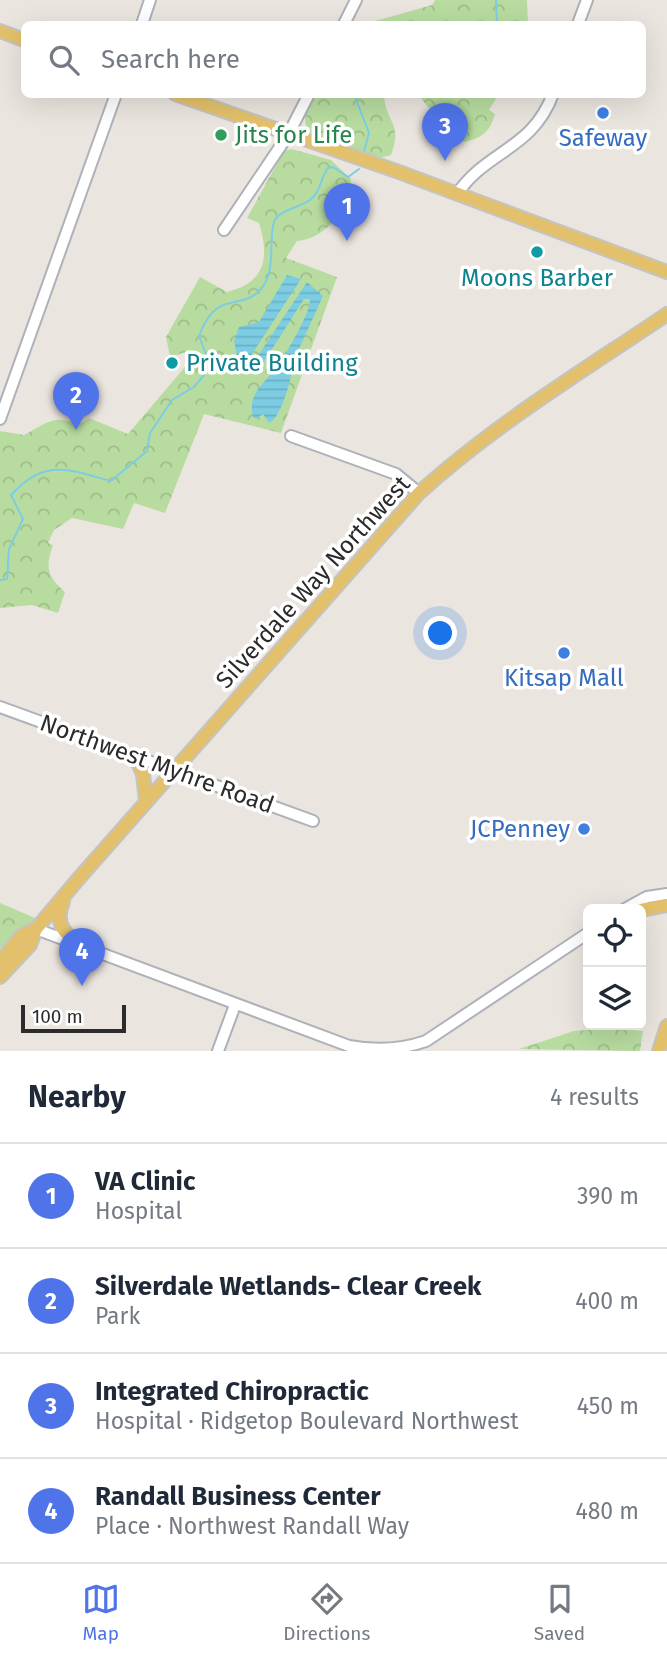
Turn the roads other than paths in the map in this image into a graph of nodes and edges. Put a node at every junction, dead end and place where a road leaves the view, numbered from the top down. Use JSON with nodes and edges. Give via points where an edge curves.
{"nodes":[{"id":1,"x":150,"y":0,"type":"edge"},
{"id":2,"x":356,"y":0,"type":"edge"},
{"id":3,"x":587,"y":0,"type":"edge"},
{"id":4,"x":143,"y":21,"type":"edge"},
{"id":5,"x":346,"y":21,"type":"edge"},
{"id":6,"x":579,"y":21,"type":"edge"},
{"id":7,"x":0,"y":31,"type":"edge"},
{"id":8,"x":21,"y":39,"type":"edge"},
{"id":9,"x":115,"y":98,"type":"edge"},
{"id":10,"x":186,"y":98,"type":"edge"},
{"id":11,"x":307,"y":98,"type":"edge"},
{"id":12,"x":551,"y":98,"type":"edge"},
{"id":13,"x":288,"y":135,"type":"junction"},
{"id":14,"x":457,"y":194,"type":"junction"},
{"id":15,"x":224,"y":230,"type":"dead end"},
{"id":16,"x":667,"y":272,"type":"edge"},
{"id":17,"x":667,"y":314,"type":"edge"},
{"id":18,"x":0,"y":419,"type":"edge"},
{"id":19,"x":291,"y":436,"type":"dead end"},
{"id":20,"x":419,"y":493,"type":"junction"},
{"id":21,"x":0,"y":707,"type":"edge"},
{"id":22,"x":135,"y":756,"type":"junction"},
{"id":23,"x":172,"y":771,"type":"junction"},
{"id":24,"x":146,"y":801,"type":"junction"},
{"id":25,"x":313,"y":821,"type":"dead end"},
{"id":26,"x":69,"y":890,"type":"junction"},
{"id":27,"x":667,"y":894,"type":"edge"},
{"id":28,"x":634,"y":904,"type":"edge"},
{"id":29,"x":667,"y":905,"type":"edge"},
{"id":30,"x":646,"y":909,"type":"edge"},
{"id":31,"x":36,"y":929,"type":"junction"},
{"id":32,"x":583,"y":936,"type":"edge"},
{"id":33,"x":94,"y":953,"type":"junction"},
{"id":34,"x":0,"y":961,"type":"edge"},
{"id":35,"x":0,"y":976,"type":"edge"},
{"id":36,"x":235,"y":1005,"type":"junction"},
{"id":37,"x":667,"y":1026,"type":"edge"},
{"id":38,"x":218,"y":1051,"type":"edge"},
{"id":39,"x":659,"y":1051,"type":"edge"}],
"edges":[{"from":1,"to":4,"type":"street"},
{"from":2,"to":5,"type":"street"},
{"from":3,"to":6,"type":"street"},
{"from":7,"to":8,"type":"main road"},
{"from":9,"to":18,"type":"street"},
{"from":10,"to":13,"type":"main road"},
{"from":11,"to":13,"type":"street"},
{"from":12,"to":14,"type":"street","via":[[536,127],[472,176]]},
{"from":13,"to":14,"type":"main road"},
{"from":13,"to":15,"type":"street"},
{"from":14,"to":16,"type":"main road"},
{"from":17,"to":20,"type":"main road","name":"Silverdale Way Northwest","via":[[514,417]]},
{"from":19,"to":20,"type":"street","via":[[396,474]]},
{"from":20,"to":23,"type":"main road","name":"Silverdale Way Northwest"},
{"from":21,"to":22,"type":"street","name":"Northwest Myhre Road"},
{"from":22,"to":23,"type":"street","name":"Northwest Myhre Road"},
{"from":22,"to":24,"type":"main road"},
{"from":23,"to":24,"type":"main road","name":"Silverdale Way Northwest"},
{"from":23,"to":25,"type":"street","name":"Northwest Myhre Road"},
{"from":24,"to":26,"type":"main road","name":"Silverdale Way Northwest"},
{"from":26,"to":31,"type":"main road","name":"Silverdale Way Northwest"},
{"from":26,"to":33,"type":"main road","via":[[60,908],[60,928]]},
{"from":27,"to":28,"type":"street"},
{"from":29,"to":30,"type":"main road"},
{"from":31,"to":33,"type":"street"},
{"from":31,"to":34,"type":"main road","name":"Silverdale Way Northwest","via":[[21,936]]},
{"from":31,"to":35,"type":"main road","name":"Silverdale Way Northwest","via":[[30,945]]},
{"from":32,"to":36,"type":"street","via":[[433,1037],[403,1048],[349,1046]]},
{"from":33,"to":36,"type":"street"},
{"from":36,"to":38,"type":"street"},
{"from":37,"to":39,"type":"main road"}]}
